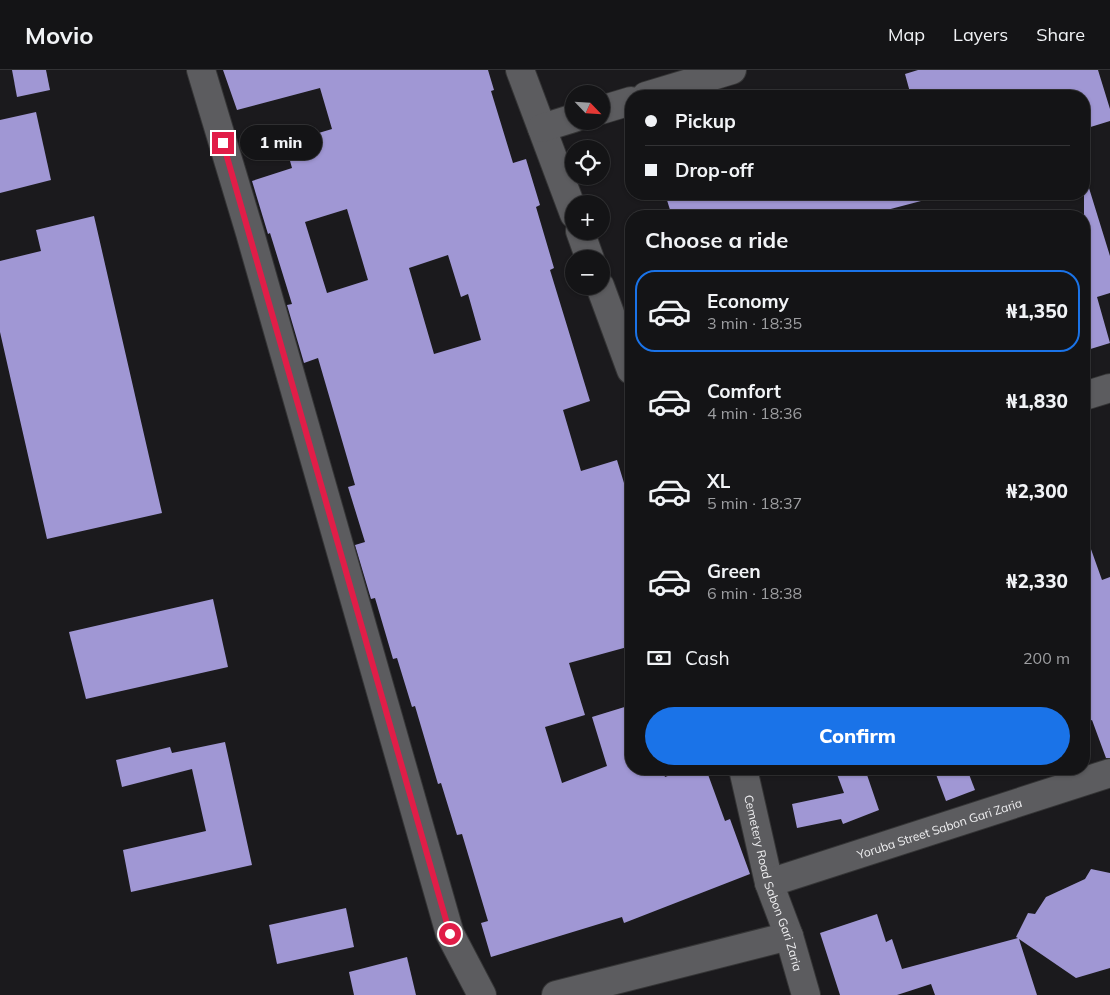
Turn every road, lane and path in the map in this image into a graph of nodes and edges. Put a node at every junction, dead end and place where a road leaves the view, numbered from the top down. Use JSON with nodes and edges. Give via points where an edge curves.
{"nodes":[{"id":1,"x":201,"y":70,"type":"edge"},
{"id":2,"x":520,"y":70,"type":"edge"},
{"id":3,"x":732,"y":70,"type":"edge"},
{"id":4,"x":666,"y":90,"type":"edge"},
{"id":5,"x":625,"y":103,"type":"edge"},
{"id":6,"x":610,"y":107,"type":"edge"},
{"id":7,"x":565,"y":121,"type":"edge"},
{"id":8,"x":542,"y":128,"type":"junction"},
{"id":9,"x":567,"y":195,"type":"edge"},
{"id":10,"x":603,"y":295,"type":"edge"},
{"id":11,"x":625,"y":354,"type":"edge"},
{"id":12,"x":1110,"y":388,"type":"edge"},
{"id":13,"x":1090,"y":394,"type":"edge"},
{"id":14,"x":1110,"y":774,"type":"edge"},
{"id":15,"x":744,"y":775,"type":"edge"},
{"id":16,"x":769,"y":883,"type":"junction"},
{"id":17,"x":789,"y":936,"type":"junction"},
{"id":18,"x":482,"y":995,"type":"edge"},
{"id":19,"x":556,"y":995,"type":"edge"},
{"id":20,"x":806,"y":995,"type":"edge"}],
"edges":[{"from":1,"to":18,"type":"street","via":[[450,934]]},
{"from":2,"to":8,"type":"street"},
{"from":3,"to":4,"type":"street"},
{"from":5,"to":6,"type":"street"},
{"from":7,"to":8,"type":"street"},
{"from":8,"to":9,"type":"street"},
{"from":10,"to":11,"type":"street"},
{"from":12,"to":13,"type":"street"},
{"from":14,"to":16,"type":"street","name":"Yoruba Street Sabon Gari Zaria"},
{"from":15,"to":16,"type":"street","name":"Cemetery Road Sabon Gari Zaria"},
{"from":16,"to":17,"type":"street","name":"Cemetery Road Sabon Gari Zaria"},
{"from":17,"to":19,"type":"street"},
{"from":17,"to":20,"type":"street","name":"Cemetery Road Sabon Gari Zaria"}]}
